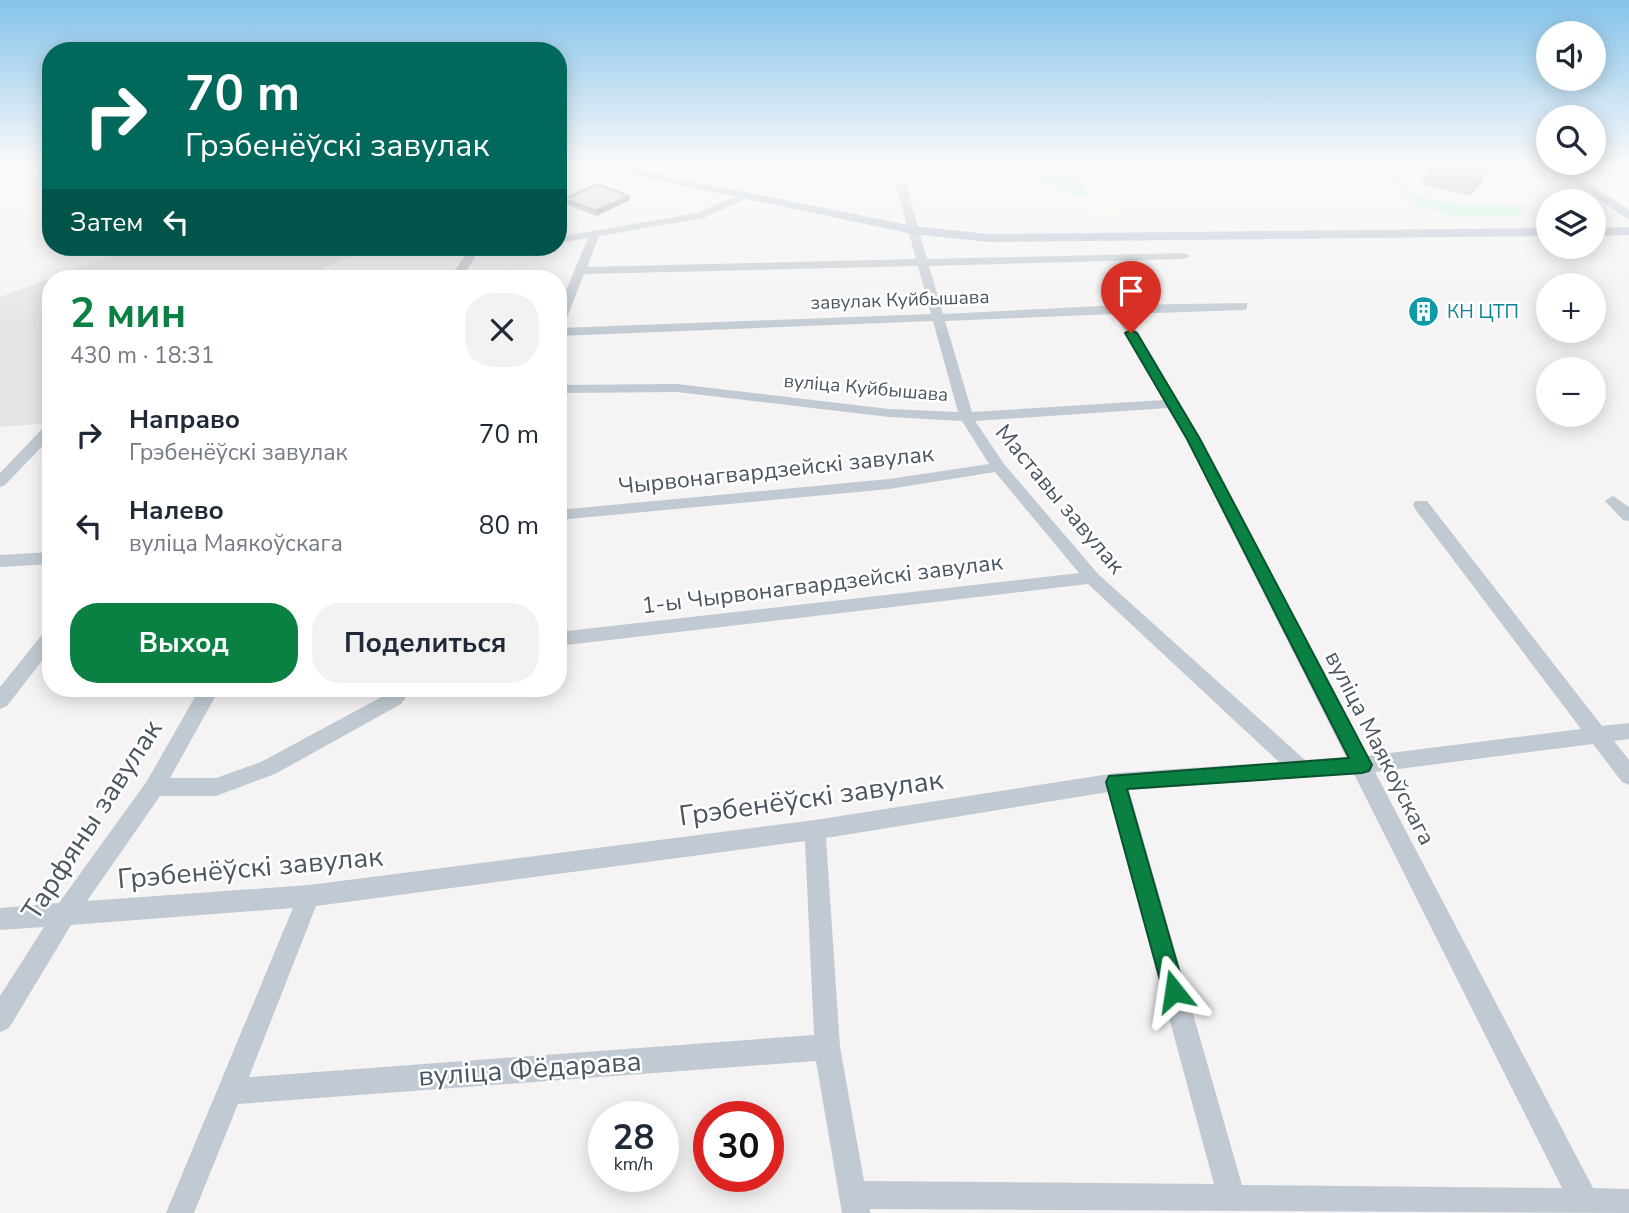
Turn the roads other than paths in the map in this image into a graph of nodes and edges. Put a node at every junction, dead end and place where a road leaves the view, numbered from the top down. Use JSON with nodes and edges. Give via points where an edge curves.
{"nodes":[{"id":1,"x":665,"y":223,"type":"edge"},
{"id":2,"x":874,"y":223,"type":"edge"},
{"id":3,"x":911,"y":223,"type":"edge"},
{"id":4,"x":913,"y":230,"type":"junction"},
{"id":5,"x":1629,"y":231,"type":"edge"},
{"id":6,"x":1536,"y":232,"type":"edge"},
{"id":7,"x":1606,"y":232,"type":"edge"},
{"id":8,"x":594,"y":236,"type":"junction"},
{"id":9,"x":567,"y":239,"type":"edge"},
{"id":10,"x":1184,"y":256,"type":"dead end"},
{"id":11,"x":923,"y":261,"type":"junction"},
{"id":12,"x":581,"y":271,"type":"junction"},
{"id":13,"x":567,"y":304,"type":"edge"},
{"id":14,"x":1243,"y":306,"type":"dead end"},
{"id":15,"x":1118,"y":309,"type":"junction"},
{"id":16,"x":938,"y":318,"type":"junction"},
{"id":17,"x":567,"y":332,"type":"edge"},
{"id":18,"x":567,"y":389,"type":"edge"},
{"id":19,"x":1171,"y":404,"type":"junction"},
{"id":20,"x":966,"y":417,"type":"junction"},
{"id":21,"x":42,"y":438,"type":"edge"},
{"id":22,"x":999,"y":467,"type":"junction"},
{"id":23,"x":0,"y":482,"type":"edge"},
{"id":24,"x":1613,"y":501,"type":"dead end"},
{"id":25,"x":1422,"y":505,"type":"dead end"},
{"id":26,"x":567,"y":514,"type":"edge"},
{"id":27,"x":1629,"y":516,"type":"edge"},
{"id":28,"x":42,"y":559,"type":"edge"},
{"id":29,"x":0,"y":561,"type":"edge"},
{"id":30,"x":1092,"y":578,"type":"junction"},
{"id":31,"x":567,"y":638,"type":"edge"},
{"id":32,"x":42,"y":647,"type":"edge"},
{"id":33,"x":205,"y":697,"type":"edge"},
{"id":34,"x":395,"y":697,"type":"edge"},
{"id":35,"x":0,"y":701,"type":"edge"},
{"id":36,"x":1629,"y":732,"type":"edge"},
{"id":37,"x":1599,"y":735,"type":"junction"},
{"id":38,"x":1362,"y":765,"type":"junction"},
{"id":39,"x":1301,"y":769,"type":"junction"},
{"id":40,"x":1629,"y":776,"type":"edge"},
{"id":41,"x":1116,"y":782,"type":"junction"},
{"id":42,"x":154,"y":787,"type":"junction"},
{"id":43,"x":815,"y":830,"type":"junction"},
{"id":44,"x":309,"y":896,"type":"junction"},
{"id":45,"x":65,"y":914,"type":"junction"},
{"id":46,"x":0,"y":919,"type":"edge"},
{"id":47,"x":0,"y":1019,"type":"edge"},
{"id":48,"x":827,"y":1047,"type":"junction"},
{"id":49,"x":232,"y":1091,"type":"junction"},
{"id":50,"x":1629,"y":1203,"type":"edge"},
{"id":51,"x":856,"y":1204,"type":"edge"},
{"id":52,"x":1234,"y":1206,"type":"edge"},
{"id":53,"x":1587,"y":1208,"type":"edge"},
{"id":54,"x":180,"y":1213,"type":"edge"}],
"edges":[{"from":1,"to":8,"type":"street"},
{"from":2,"to":4,"type":"main road"},
{"from":3,"to":4,"type":"street","name":"Маставы завулак"},
{"from":4,"to":6,"type":"main road","via":[[989,238]]},
{"from":4,"to":11,"type":"street","name":"Маставы завулак"},
{"from":5,"to":7,"type":"main road"},
{"from":8,"to":9,"type":"street"},
{"from":8,"to":12,"type":"street"},
{"from":10,"to":11,"type":"street"},
{"from":11,"to":12,"type":"street"},
{"from":11,"to":16,"type":"street","name":"Маставы завулак"},
{"from":12,"to":13,"type":"street"},
{"from":14,"to":15,"type":"street","name":"завулак Куйбышава"},
{"from":15,"to":16,"type":"street","name":"завулак Куйбышава"},
{"from":15,"to":19,"type":"street","name":"вуліца Маякоўскага"},
{"from":16,"to":17,"type":"street","name":"завулак Куйбышава"},
{"from":16,"to":20,"type":"street","name":"Маставы завулак"},
{"from":18,"to":20,"type":"street","name":"вуліца Куйбышава","via":[[677,387],[889,413]]},
{"from":19,"to":20,"type":"street","name":"вуліца Куйбышава"},
{"from":19,"to":38,"type":"street","name":"вуліца Маякоўскага"},
{"from":20,"to":22,"type":"street","name":"Маставы завулак"},
{"from":21,"to":23,"type":"street"},
{"from":22,"to":26,"type":"street","name":"Чырвонагвардзейскі завулак","via":[[889,484]]},
{"from":22,"to":30,"type":"street","name":"Маставы завулак"},
{"from":24,"to":27,"type":"street"},
{"from":25,"to":37,"type":"street"},
{"from":28,"to":29,"type":"street"},
{"from":30,"to":31,"type":"street","name":"1-ы Чырвонагвардзейскі завулак"},
{"from":30,"to":39,"type":"street","name":"Маставы завулак"},
{"from":32,"to":35,"type":"street"},
{"from":33,"to":42,"type":"street","name":"Тарфяны завулак"},
{"from":34,"to":42,"type":"street","via":[[268,768],[216,787]]},
{"from":36,"to":37,"type":"street","name":"Грэбенёўскі завулак"},
{"from":37,"to":38,"type":"street","name":"Грэбенёўскі завулак"},
{"from":37,"to":40,"type":"street"},
{"from":38,"to":39,"type":"street","name":"Грэбенёўскі завулак"},
{"from":38,"to":53,"type":"street","name":"вуліца Маякоўскага"},
{"from":39,"to":41,"type":"street","name":"Грэбенёўскі завулак"},
{"from":41,"to":43,"type":"street","name":"Грэбенёўскі завулак"},
{"from":41,"to":52,"type":"street"},
{"from":42,"to":45,"type":"street","name":"Тарфяны завулак"},
{"from":43,"to":44,"type":"street","name":"Грэбенёўскі завулак"},
{"from":43,"to":48,"type":"street"},
{"from":44,"to":45,"type":"street","name":"Грэбенёўскі завулак"},
{"from":44,"to":49,"type":"street"},
{"from":45,"to":46,"type":"street","name":"Грэбенёўскі завулак"},
{"from":45,"to":47,"type":"street","name":"Тарфяны завулак"},
{"from":48,"to":49,"type":"street","name":"вуліца Фёдарава"},
{"from":48,"to":51,"type":"street"},
{"from":49,"to":54,"type":"street"},
{"from":50,"to":53,"type":"street"},
{"from":51,"to":52,"type":"street"},
{"from":52,"to":53,"type":"street"}]}
